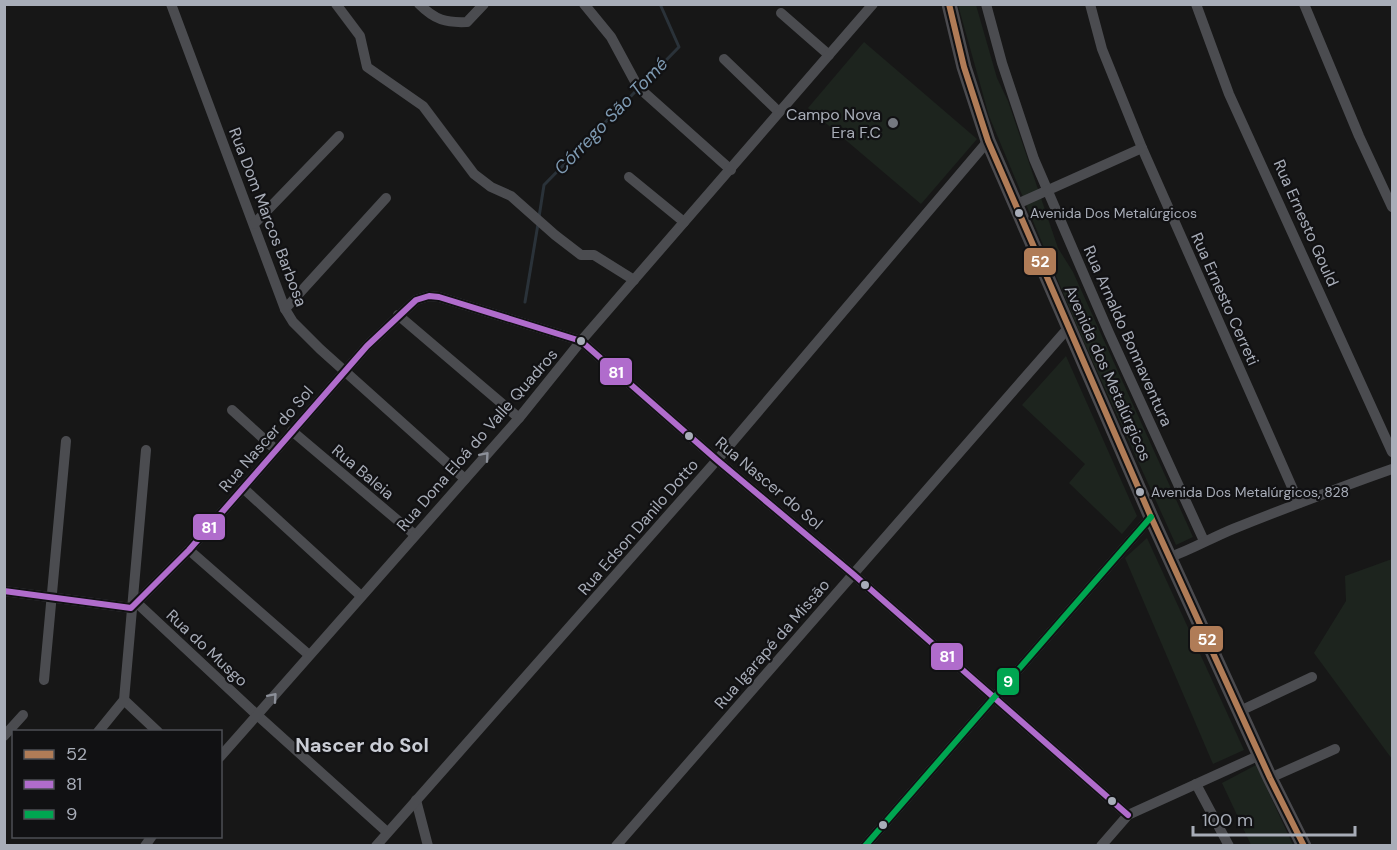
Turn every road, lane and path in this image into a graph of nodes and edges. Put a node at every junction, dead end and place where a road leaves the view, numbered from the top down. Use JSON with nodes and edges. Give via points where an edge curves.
{"nodes":[{"id":1,"x":171,"y":4,"type":"edge"},
{"id":2,"x":419,"y":4,"type":"edge"},
{"id":3,"x":484,"y":4,"type":"edge"},
{"id":4,"x":584,"y":4,"type":"edge"},
{"id":5,"x":873,"y":4,"type":"edge"},
{"id":6,"x":950,"y":4,"type":"edge"},
{"id":7,"x":986,"y":4,"type":"edge"},
{"id":8,"x":1090,"y":4,"type":"edge"},
{"id":9,"x":1196,"y":4,"type":"edge"},
{"id":10,"x":1304,"y":4,"type":"edge"},
{"id":11,"x":340,"y":6,"type":"edge"},
{"id":12,"x":781,"y":13,"type":"dead end"},
{"id":13,"x":829,"y":55,"type":"junction"},
{"id":14,"x":724,"y":59,"type":"dead end"},
{"id":15,"x":779,"y":112,"type":"junction"},
{"id":16,"x":339,"y":136,"type":"dead end"},
{"id":17,"x":988,"y":141,"type":"junction"},
{"id":18,"x":1142,"y":148,"type":"junction"},
{"id":19,"x":731,"y":170,"type":"junction"},
{"id":20,"x":629,"y":177,"type":"dead end"},
{"id":21,"x":1048,"y":190,"type":"junction"},
{"id":22,"x":386,"y":198,"type":"dead end"},
{"id":23,"x":1015,"y":205,"type":"junction"},
{"id":24,"x":1392,"y":207,"type":"edge"},
{"id":25,"x":684,"y":222,"type":"junction"},
{"id":26,"x":254,"y":224,"type":"junction"},
{"id":27,"x":634,"y":280,"type":"junction"},
{"id":28,"x":285,"y":309,"type":"junction"},
{"id":29,"x":399,"y":315,"type":"junction"},
{"id":30,"x":1069,"y":327,"type":"junction"},
{"id":31,"x":581,"y":341,"type":"junction"},
{"id":32,"x":344,"y":371,"type":"junction"},
{"id":33,"x":232,"y":410,"type":"dead end"},
{"id":34,"x":519,"y":418,"type":"junction"},
{"id":35,"x":292,"y":431,"type":"junction"},
{"id":36,"x":66,"y":441,"type":"dead end"},
{"id":37,"x":275,"y":449,"type":"junction"},
{"id":38,"x":146,"y":450,"type":"dead end"},
{"id":39,"x":1392,"y":452,"type":"edge"},
{"id":40,"x":717,"y":460,"type":"junction"},
{"id":41,"x":1392,"y":470,"type":"edge"},
{"id":42,"x":465,"y":479,"type":"junction"},
{"id":43,"x":243,"y":488,"type":"junction"},
{"id":44,"x":1299,"y":503,"type":"junction"},
{"id":45,"x":1151,"y":517,"type":"junction"},
{"id":46,"x":415,"y":535,"type":"junction"},
{"id":47,"x":1204,"y":541,"type":"junction"},
{"id":48,"x":189,"y":550,"type":"junction"},
{"id":49,"x":1170,"y":556,"type":"junction"},
{"id":50,"x":853,"y":574,"type":"junction"},
{"id":51,"x":4,"y":591,"type":"edge"},
{"id":52,"x":361,"y":596,"type":"junction"},
{"id":53,"x":50,"y":598,"type":"junction"},
{"id":54,"x":134,"y":606,"type":"junction"},
{"id":55,"x":309,"y":655,"type":"junction"},
{"id":56,"x":1312,"y":677,"type":"dead end"},
{"id":57,"x":44,"y":680,"type":"dead end"},
{"id":58,"x":994,"y":698,"type":"junction"},
{"id":59,"x":124,"y":700,"type":"junction"},
{"id":60,"x":1240,"y":711,"type":"junction"},
{"id":61,"x":23,"y":715,"type":"dead end"},
{"id":62,"x":257,"y":715,"type":"junction"},
{"id":63,"x":100,"y":730,"type":"edge"},
{"id":64,"x":156,"y":730,"type":"edge"},
{"id":65,"x":4,"y":736,"type":"edge"},
{"id":66,"x":1335,"y":749,"type":"dead end"},
{"id":67,"x":222,"y":755,"type":"edge"},
{"id":68,"x":1260,"y":755,"type":"junction"},
{"id":69,"x":1270,"y":778,"type":"junction"},
{"id":70,"x":1196,"y":784,"type":"junction"},
{"id":71,"x":416,"y":800,"type":"junction"},
{"id":72,"x":1128,"y":815,"type":"junction"},
{"id":73,"x":387,"y":832,"type":"junction"},
{"id":74,"x":376,"y":846,"type":"edge"},
{"id":75,"x":428,"y":846,"type":"edge"},
{"id":76,"x":616,"y":846,"type":"edge"},
{"id":77,"x":865,"y":846,"type":"edge"},
{"id":78,"x":1101,"y":846,"type":"edge"},
{"id":79,"x":1229,"y":846,"type":"edge"},
{"id":80,"x":1304,"y":846,"type":"edge"}],
"edges":[{"from":1,"to":26,"type":"street","name":"Rua Dom Marcos Barbosa"},
{"from":2,"to":3,"type":"street","via":[[447,23],[467,22]]},
{"from":4,"to":19,"type":"street","via":[[611,37],[638,87]]},
{"from":5,"to":13,"type":"street","name":"Rua Dona Eloá do Valle Quadros"},
{"from":6,"to":17,"type":"main road","name":"Avenida dos Metalúrgicos","via":[[964,67]]},
{"from":7,"to":21,"type":"street","name":"Rua Arnaldo Bonnaventura","via":[[1005,74]]},
{"from":8,"to":18,"type":"street","name":"Rua Ernesto Cerreti","via":[[1102,49]]},
{"from":9,"to":39,"type":"street","name":"Rua Ernesto Gould","via":[[1229,94]]},
{"from":10,"to":24,"type":"street"},
{"from":11,"to":27,"type":"street","via":[[360,36],[367,67],[423,106],[474,174],[511,196],[581,255],[594,255]]},
{"from":12,"to":13,"type":"street"},
{"from":13,"to":15,"type":"street","name":"Rua Dona Eloá do Valle Quadros"},
{"from":14,"to":15,"type":"street"},
{"from":15,"to":19,"type":"street","name":"Rua Dona Eloá do Valle Quadros"},
{"from":16,"to":26,"type":"street"},
{"from":17,"to":23,"type":"main road","name":"Avenida dos Metalúrgicos"},
{"from":17,"to":40,"type":"street","name":"Rua Edson Danilo Dotto"},
{"from":18,"to":21,"type":"street"},
{"from":18,"to":44,"type":"street","name":"Rua Ernesto Cerreti"},
{"from":19,"to":25,"type":"street","name":"Rua Dona Eloá do Valle Quadros"},
{"from":20,"to":25,"type":"street"},
{"from":21,"to":23,"type":"street"},
{"from":21,"to":47,"type":"street","name":"Rua Arnaldo Bonnaventura"},
{"from":22,"to":28,"type":"street"},
{"from":23,"to":30,"type":"main road","name":"Avenida dos Metalúrgicos"},
{"from":25,"to":27,"type":"street","name":"Rua Dona Eloá do Valle Quadros"},
{"from":26,"to":28,"type":"street","name":"Rua Dom Marcos Barbosa"},
{"from":27,"to":31,"type":"street","name":"Rua Dona Eloá do Valle Quadros"},
{"from":28,"to":32,"type":"street","name":"Rua Dom Marcos Barbosa","via":[[299,329]]},
{"from":29,"to":31,"type":"street","name":"Rua Nascer do Sol","via":[[416,300],[439,297]]},
{"from":29,"to":32,"type":"street","name":"Rua Nascer do Sol"},
{"from":29,"to":34,"type":"street"},
{"from":30,"to":45,"type":"main road","name":"Avenida dos Metalúrgicos"},
{"from":30,"to":50,"type":"street","name":"Rua Igarapé da Missão"},
{"from":31,"to":34,"type":"street","name":"Rua Dona Eloá do Valle Quadros"},
{"from":31,"to":40,"type":"street","name":"Rua Nascer do Sol"},
{"from":32,"to":35,"type":"street","name":"Rua Nascer do Sol"},
{"from":32,"to":42,"type":"street","name":"Rua Dom Marcos Barbosa"},
{"from":33,"to":37,"type":"street"},
{"from":42,"to":34,"type":"street","name":"Rua Dona Eloá do Valle Quadros","one_way":true},
{"from":35,"to":37,"type":"street","name":"Rua Nascer do Sol"},
{"from":35,"to":46,"type":"street","name":"Rua Baleia"},
{"from":36,"to":53,"type":"street"},
{"from":37,"to":43,"type":"street","name":"Rua Nascer do Sol"},
{"from":38,"to":54,"type":"street"},
{"from":40,"to":50,"type":"street","name":"Rua Nascer do Sol"},
{"from":40,"to":71,"type":"street","name":"Rua Edson Danilo Dotto"},
{"from":41,"to":44,"type":"street"},
{"from":42,"to":46,"type":"street","name":"Rua Dona Eloá do Valle Quadros"},
{"from":43,"to":48,"type":"street","name":"Rua Nascer do Sol"},
{"from":43,"to":52,"type":"street"},
{"from":44,"to":47,"type":"street"},
{"from":45,"to":49,"type":"main road","name":"Avenida dos Metalúrgicos"},
{"from":45,"to":58,"type":"street"},
{"from":46,"to":52,"type":"street","name":"Rua Dona Eloá do Valle Quadros"},
{"from":47,"to":49,"type":"street"},
{"from":48,"to":54,"type":"street","name":"Rua Nascer do Sol"},
{"from":48,"to":55,"type":"street"},
{"from":49,"to":60,"type":"main road","name":"Avenida dos Metalúrgicos"},
{"from":50,"to":58,"type":"street","name":"Rua Nascer do Sol"},
{"from":50,"to":76,"type":"street","name":"Rua Igarapé da Missão"},
{"from":51,"to":53,"type":"street"},
{"from":52,"to":55,"type":"street","name":"Rua Dona Eloá do Valle Quadros"},
{"from":53,"to":54,"type":"street"},
{"from":53,"to":57,"type":"street"},
{"from":54,"to":59,"type":"street"},
{"from":54,"to":62,"type":"street","name":"Rua do Musgo"},
{"from":62,"to":55,"type":"street","name":"Rua Dona Eloá do Valle Quadros","one_way":true},
{"from":56,"to":60,"type":"street"},
{"from":58,"to":72,"type":"street","name":"Rua Nascer do Sol"},
{"from":58,"to":77,"type":"street"},
{"from":59,"to":63,"type":"street"},
{"from":59,"to":64,"type":"street"},
{"from":60,"to":68,"type":"main road","name":"Avenida dos Metalúrgicos"},
{"from":61,"to":65,"type":"street"},
{"from":62,"to":67,"type":"street","name":"Rua Dona Eloá do Valle Quadros"},
{"from":62,"to":73,"type":"street","name":"Rua do Musgo"},
{"from":66,"to":69,"type":"street"},
{"from":68,"to":69,"type":"main road","name":"Avenida dos Metalúrgicos"},
{"from":68,"to":70,"type":"street"},
{"from":69,"to":80,"type":"main road","name":"Avenida dos Metalúrgicos"},
{"from":70,"to":72,"type":"street"},
{"from":70,"to":79,"type":"street"},
{"from":71,"to":73,"type":"street","name":"Rua Edson Danilo Dotto"},
{"from":71,"to":75,"type":"street"},
{"from":72,"to":78,"type":"street"},
{"from":73,"to":74,"type":"street","name":"Rua Edson Danilo Dotto"}]}
